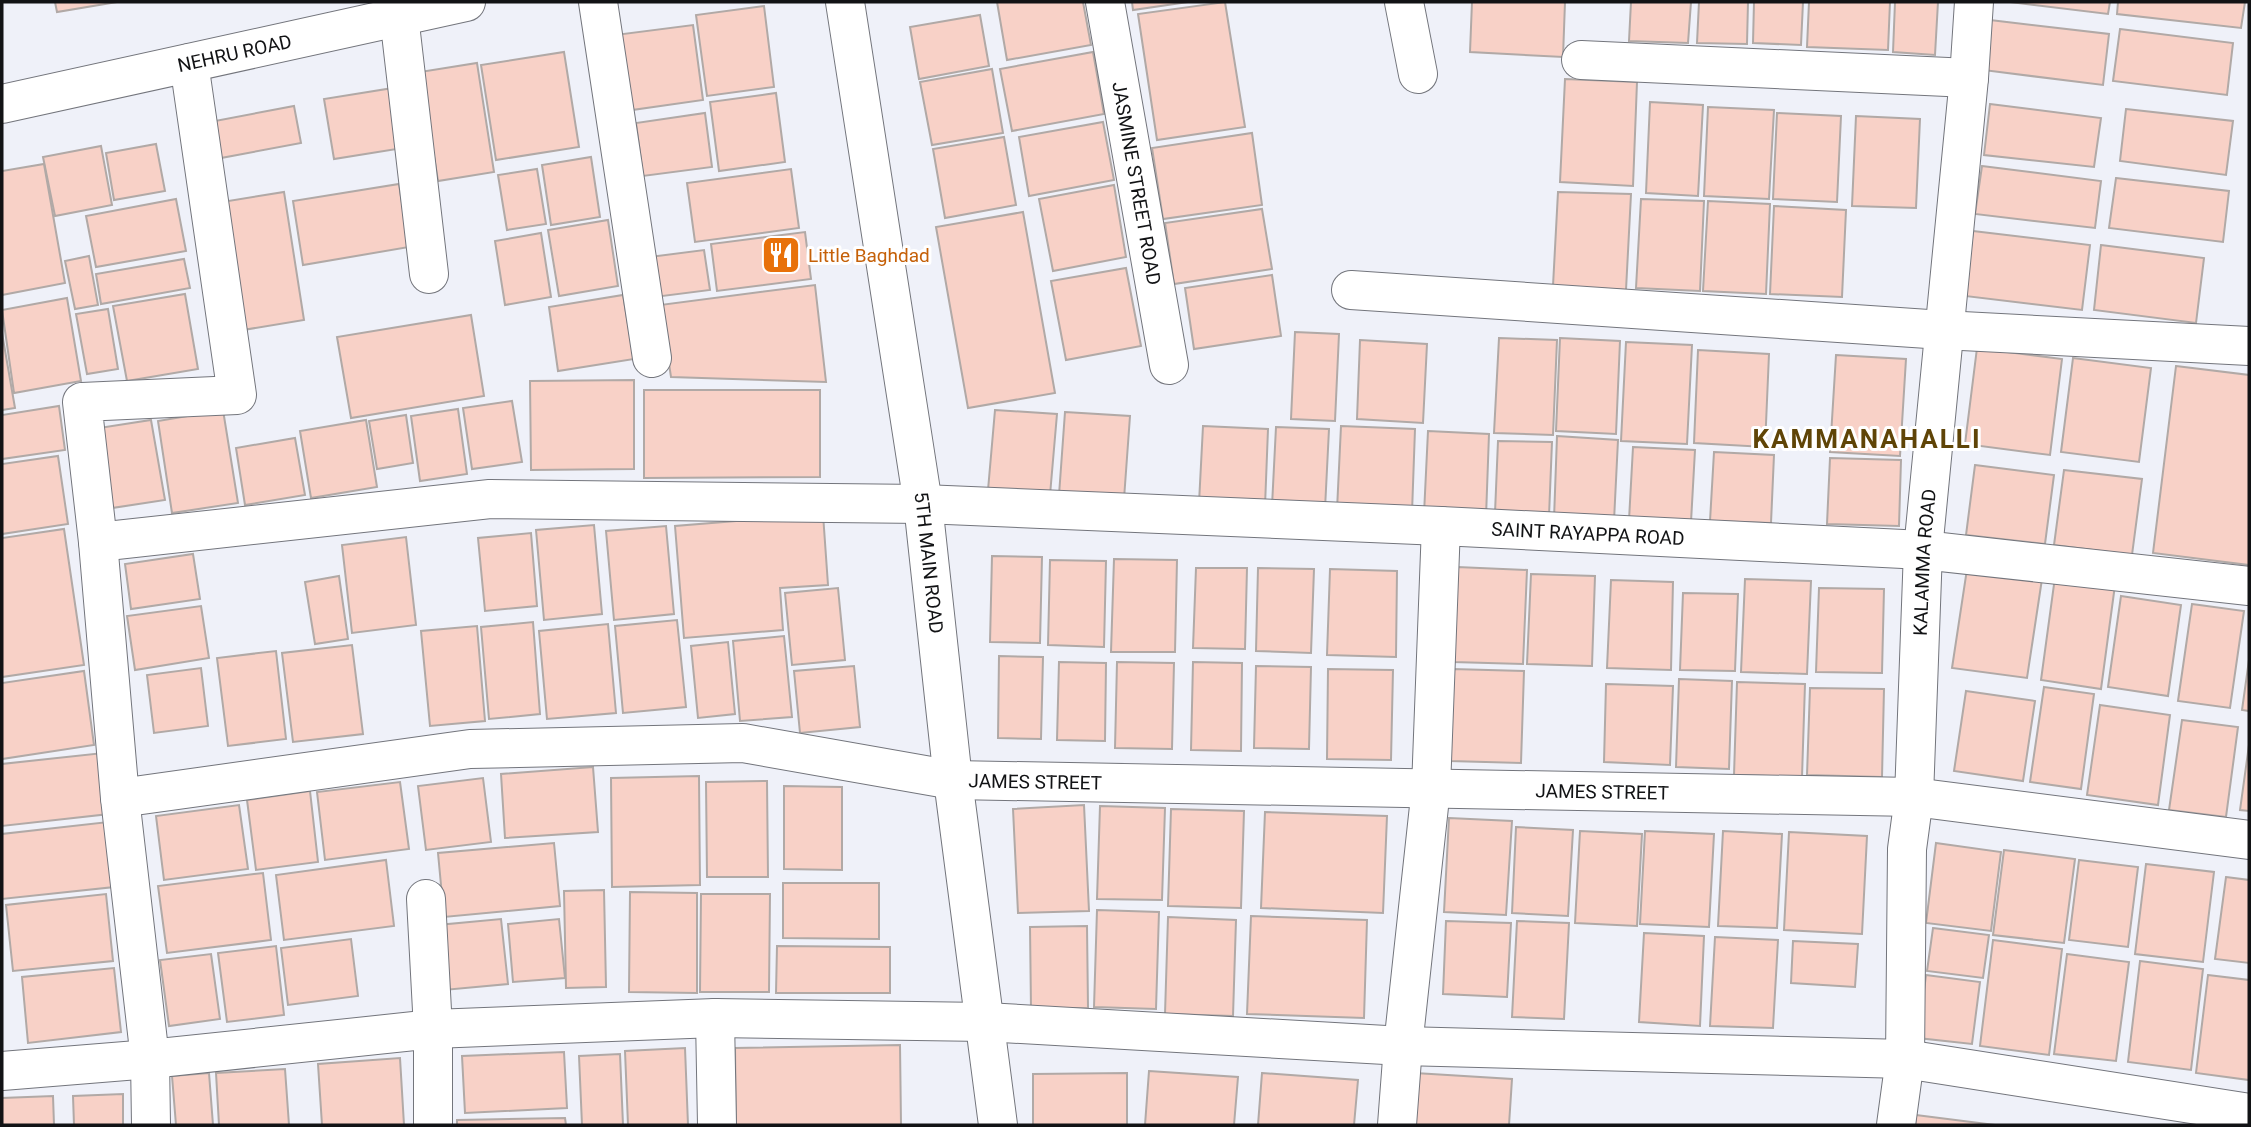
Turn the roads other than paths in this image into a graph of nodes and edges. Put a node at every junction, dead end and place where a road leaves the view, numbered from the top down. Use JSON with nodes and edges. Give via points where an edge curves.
{"nodes":[{"id":1,"x":466,"y":2,"type":"edge"},
{"id":2,"x":597,"y":2,"type":"edge"},
{"id":3,"x":845,"y":2,"type":"edge"},
{"id":4,"x":1105,"y":2,"type":"edge"},
{"id":5,"x":1405,"y":2,"type":"edge"},
{"id":6,"x":1974,"y":2,"type":"edge"},
{"id":7,"x":399,"y":16,"type":"junction"},
{"id":8,"x":1581,"y":60,"type":"dead end"},
{"id":9,"x":189,"y":63,"type":"junction"},
{"id":10,"x":1418,"y":74,"type":"dead end"},
{"id":11,"x":1969,"y":78,"type":"junction"},
{"id":12,"x":2,"y":104,"type":"edge"},
{"id":13,"x":429,"y":274,"type":"dead end"},
{"id":14,"x":1350,"y":290,"type":"dead end"},
{"id":15,"x":1943,"y":330,"type":"junction"},
{"id":16,"x":2249,"y":346,"type":"edge"},
{"id":17,"x":652,"y":358,"type":"dead end"},
{"id":18,"x":1169,"y":365,"type":"dead end"},
{"id":19,"x":923,"y":504,"type":"junction"},
{"id":20,"x":1441,"y":526,"type":"junction"},
{"id":21,"x":98,"y":542,"type":"junction"},
{"id":22,"x":1923,"y":550,"type":"junction"},
{"id":23,"x":2249,"y":586,"type":"edge"},
{"id":24,"x":953,"y":780,"type":"junction"},
{"id":25,"x":1431,"y":788,"type":"junction"},
{"id":26,"x":1914,"y":797,"type":"junction"},
{"id":27,"x":120,"y":799,"type":"junction"},
{"id":28,"x":2249,"y":840,"type":"edge"},
{"id":29,"x":426,"y":899,"type":"dead end"},
{"id":30,"x":715,"y":1018,"type":"junction"},
{"id":31,"x":985,"y":1022,"type":"junction"},
{"id":32,"x":433,"y":1029,"type":"junction"},
{"id":33,"x":1403,"y":1046,"type":"junction"},
{"id":34,"x":150,"y":1059,"type":"junction"},
{"id":35,"x":1905,"y":1059,"type":"junction"},
{"id":36,"x":2,"y":1071,"type":"edge"},
{"id":37,"x":2249,"y":1112,"type":"edge"},
{"id":38,"x":151,"y":1125,"type":"edge"},
{"id":39,"x":433,"y":1125,"type":"edge"},
{"id":40,"x":717,"y":1125,"type":"edge"},
{"id":41,"x":998,"y":1125,"type":"edge"},
{"id":42,"x":1397,"y":1125,"type":"edge"},
{"id":43,"x":1896,"y":1125,"type":"edge"}],
"edges":[{"from":1,"to":7,"type":"street","name":"NEHRU ROAD"},
{"from":2,"to":17,"type":"street"},
{"from":3,"to":19,"type":"street","name":"5TH MAIN ROAD"},
{"from":4,"to":18,"type":"street","name":"JASMINE STREET ROAD"},
{"from":5,"to":10,"type":"street"},
{"from":6,"to":11,"type":"street","name":"KALAMMA ROAD"},
{"from":7,"to":9,"type":"street","name":"NEHRU ROAD"},
{"from":7,"to":13,"type":"street"},
{"from":8,"to":11,"type":"street"},
{"from":9,"to":12,"type":"street","name":"NEHRU ROAD"},
{"from":9,"to":21,"type":"street","via":[[237,395],[82,402]]},
{"from":11,"to":15,"type":"street","name":"KALAMMA ROAD"},
{"from":14,"to":15,"type":"street"},
{"from":15,"to":16,"type":"street"},
{"from":15,"to":22,"type":"street","name":"KALAMMA ROAD"},
{"from":19,"to":20,"type":"street","name":"SAINT RAYAPPA ROAD"},
{"from":19,"to":21,"type":"street","name":"SAINT RAYAPPA ROAD","via":[[491,499]]},
{"from":19,"to":24,"type":"street","name":"5TH MAIN ROAD"},
{"from":20,"to":22,"type":"street","name":"SAINT RAYAPPA ROAD"},
{"from":20,"to":25,"type":"street"},
{"from":21,"to":27,"type":"street"},
{"from":22,"to":23,"type":"street","name":"SAINT RAYAPPA ROAD"},
{"from":22,"to":26,"type":"street","name":"KALAMMA ROAD"},
{"from":24,"to":25,"type":"street","name":"JAMES STREET"},
{"from":24,"to":27,"type":"street","name":"JAMES STREET","via":[[743,743],[715,743],[470,749]]},
{"from":24,"to":31,"type":"street","name":"5TH MAIN ROAD"},
{"from":25,"to":26,"type":"street","name":"JAMES STREET"},
{"from":25,"to":33,"type":"street"},
{"from":26,"to":28,"type":"street","name":"JAMES STREET"},
{"from":26,"to":35,"type":"street","name":"KALAMMA ROAD","via":[[1907,849]]},
{"from":27,"to":34,"type":"street"},
{"from":29,"to":32,"type":"street"},
{"from":30,"to":31,"type":"street"},
{"from":30,"to":32,"type":"street"},
{"from":30,"to":40,"type":"street"},
{"from":31,"to":33,"type":"street"},
{"from":31,"to":41,"type":"street","name":"5TH MAIN ROAD"},
{"from":32,"to":34,"type":"street"},
{"from":32,"to":39,"type":"street"},
{"from":33,"to":35,"type":"street"},
{"from":33,"to":42,"type":"street"},
{"from":34,"to":36,"type":"street"},
{"from":34,"to":38,"type":"street"},
{"from":35,"to":37,"type":"street"},
{"from":35,"to":43,"type":"street","name":"KALAMMA ROAD"}]}
